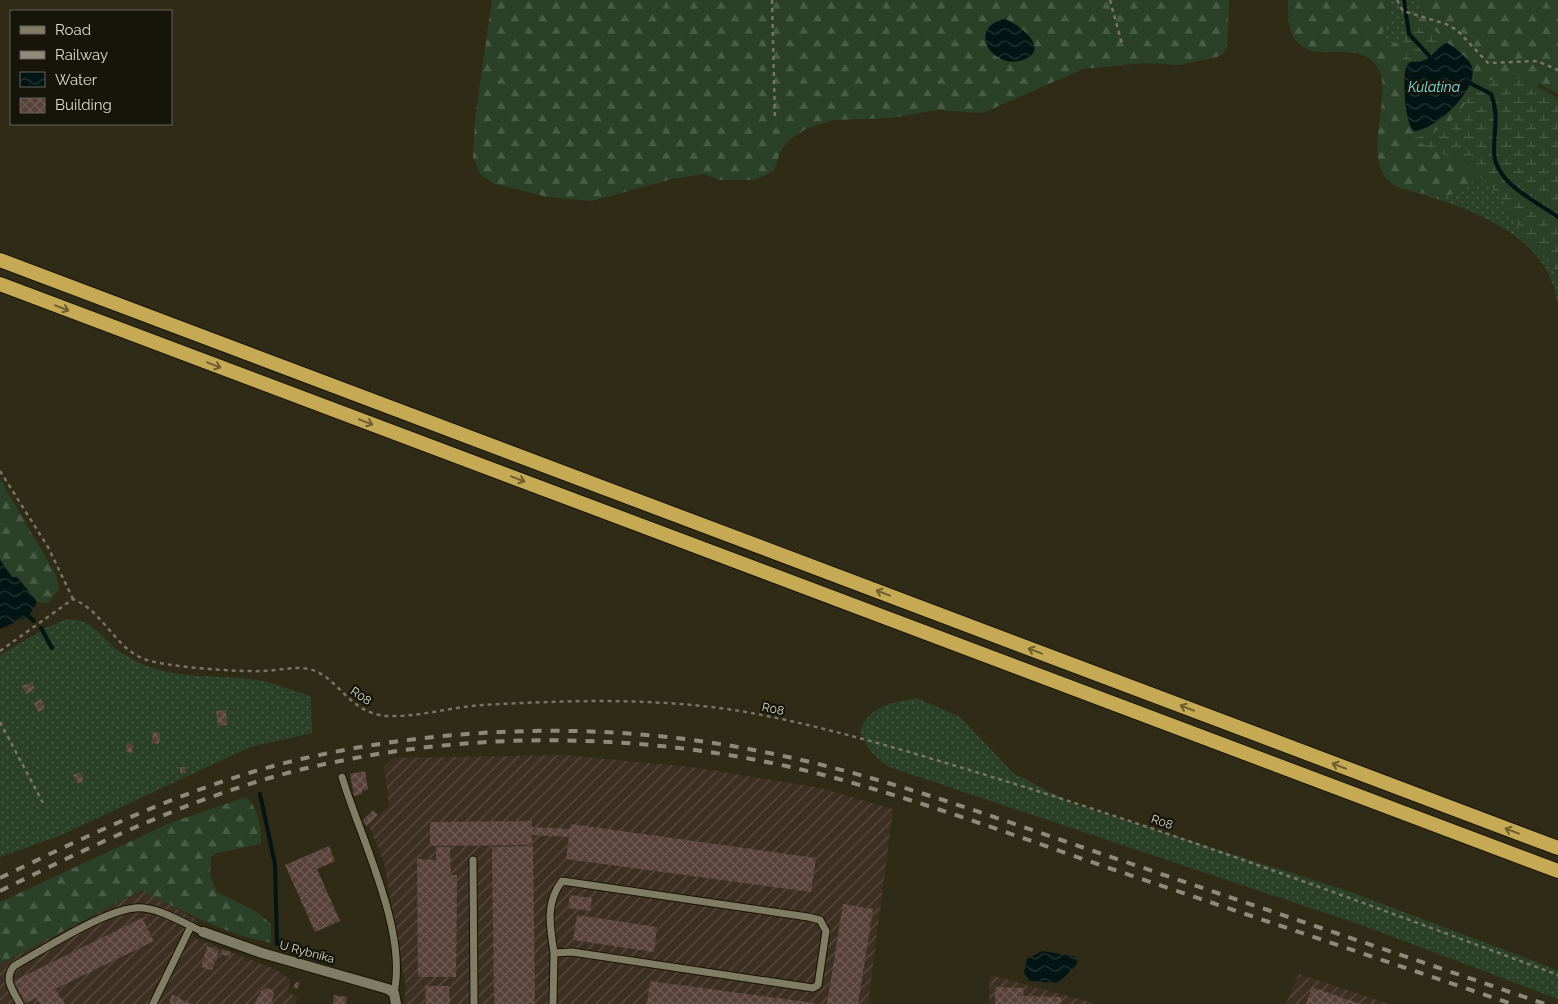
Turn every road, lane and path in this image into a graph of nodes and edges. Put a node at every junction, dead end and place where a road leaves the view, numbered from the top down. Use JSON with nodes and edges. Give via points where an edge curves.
{"nodes":[{"id":1,"x":772,"y":0,"type":"edge"},
{"id":2,"x":1110,"y":0,"type":"edge"},
{"id":3,"x":1397,"y":0,"type":"edge"},
{"id":4,"x":1122,"y":44,"type":"dead end"},
{"id":5,"x":1558,"y":70,"type":"edge"},
{"id":6,"x":775,"y":118,"type":"dead end"},
{"id":7,"x":0,"y":260,"type":"edge"},
{"id":8,"x":0,"y":285,"type":"edge"},
{"id":9,"x":0,"y":471,"type":"edge"},
{"id":10,"x":73,"y":599,"type":"junction"},
{"id":11,"x":0,"y":650,"type":"edge"},
{"id":12,"x":0,"y":722,"type":"edge"},
{"id":13,"x":342,"y":777,"type":"dead end"},
{"id":14,"x":43,"y":804,"type":"dead end"},
{"id":15,"x":1558,"y":848,"type":"edge"},
{"id":16,"x":473,"y":860,"type":"dead end"},
{"id":17,"x":1558,"y":871,"type":"edge"},
{"id":18,"x":191,"y":926,"type":"junction"},
{"id":19,"x":203,"y":932,"type":"joint"},
{"id":20,"x":554,"y":953,"type":"junction"},
{"id":21,"x":1558,"y":975,"type":"edge"},
{"id":22,"x":394,"y":993,"type":"junction"},
{"id":23,"x":20,"y":1004,"type":"edge"},
{"id":24,"x":152,"y":1004,"type":"edge"},
{"id":25,"x":396,"y":1004,"type":"edge"},
{"id":26,"x":474,"y":1004,"type":"edge"},
{"id":27,"x":552,"y":1004,"type":"edge"}],
"edges":[{"from":1,"to":6,"type":"path"},
{"from":2,"to":4,"type":"path"},
{"from":3,"to":5,"type":"path","via":[[1403,11],[1457,30],[1488,63],[1537,61]]},
{"from":15,"to":7,"type":"highway","one_way":true},
{"from":8,"to":17,"type":"highway","one_way":true},
{"from":9,"to":10,"type":"path","via":[[48,547]]},
{"from":10,"to":11,"type":"path"},
{"from":10,"to":21,"type":"path","name":"R08","via":[[84,603],[122,645],[144,659],[262,671],[311,670],[322,674],[366,711],[383,716],[476,706],[610,701],[718,709],[784,720],[932,758],[1140,824]]},
{"from":12,"to":14,"type":"path"},
{"from":13,"to":22,"type":"lane","via":[[386,909],[394,943]]},
{"from":16,"to":26,"type":"lane"},
{"from":18,"to":19,"type":"lane"},
{"from":18,"to":23,"type":"lane","via":[[152,910],[135,908],[107,915],[14,966],[8,980]]},
{"from":18,"to":24,"type":"lane"},
{"from":19,"to":22,"type":"street","name":"U Rybníka","via":[[262,953],[366,981]]},
{"from":20,"to":20,"type":"lane","via":[[572,952],[813,988],[818,985],[826,931],[820,920],[808,917],[562,881],[550,906]]},
{"from":20,"to":27,"type":"lane"},
{"from":22,"to":25,"type":"street"}]}
